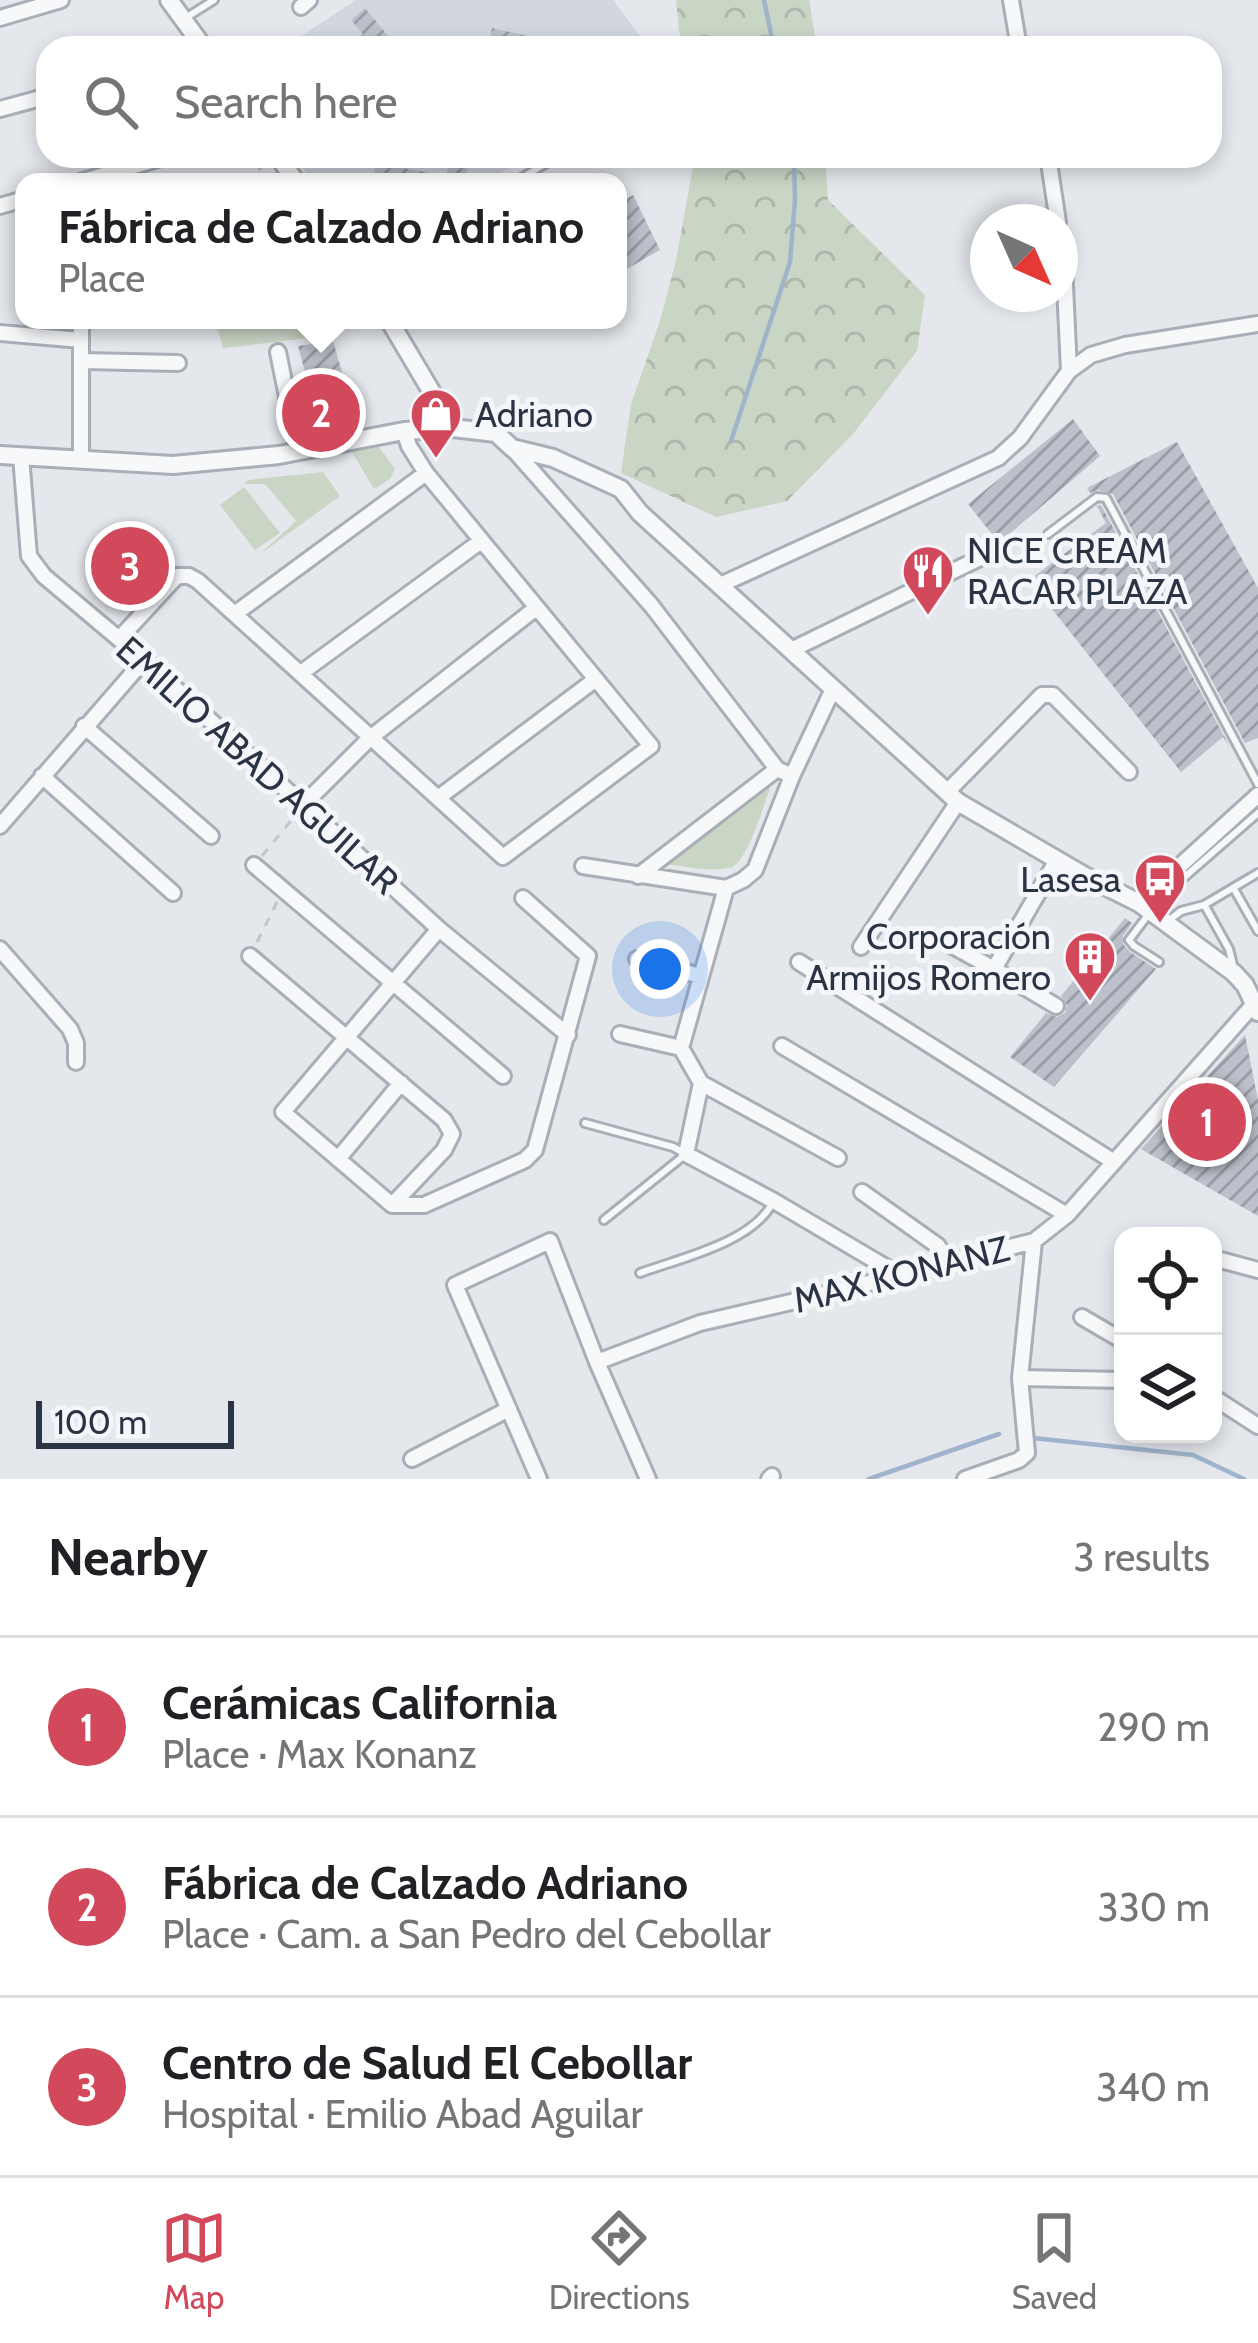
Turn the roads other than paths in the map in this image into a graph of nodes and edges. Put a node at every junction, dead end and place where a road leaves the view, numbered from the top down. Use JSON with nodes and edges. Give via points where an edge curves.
{"nodes":[{"id":1,"x":61,"y":0,"type":"edge"},
{"id":2,"x":170,"y":0,"type":"edge"},
{"id":3,"x":214,"y":0,"type":"edge"},
{"id":4,"x":1011,"y":0,"type":"edge"},
{"id":5,"x":0,"y":18,"type":"edge"},
{"id":6,"x":184,"y":20,"type":"junction"},
{"id":7,"x":195,"y":36,"type":"edge"},
{"id":8,"x":1016,"y":36,"type":"edge"},
{"id":9,"x":36,"y":99,"type":"edge"},
{"id":10,"x":0,"y":109,"type":"edge"},
{"id":11,"x":1050,"y":168,"type":"edge"},
{"id":12,"x":1055,"y":204,"type":"edge"},
{"id":13,"x":1066,"y":312,"type":"edge"},
{"id":14,"x":1258,"y":324,"type":"edge"},
{"id":15,"x":81,"y":329,"type":"edge"},
{"id":16,"x":401,"y":329,"type":"edge"},
{"id":17,"x":0,"y":333,"type":"edge"},
{"id":18,"x":81,"y":340,"type":"junction"},
{"id":19,"x":278,"y":352,"type":"dead end"},
{"id":20,"x":82,"y":361,"type":"junction"},
{"id":21,"x":178,"y":363,"type":"dead end"},
{"id":22,"x":1069,"y":371,"type":"junction"},
{"id":23,"x":453,"y":428,"type":"junction"},
{"id":24,"x":404,"y":430,"type":"junction"},
{"id":25,"x":512,"y":448,"type":"junction"},
{"id":26,"x":298,"y":451,"type":"junction"},
{"id":27,"x":0,"y":454,"type":"edge"},
{"id":28,"x":21,"y":456,"type":"junction"},
{"id":29,"x":81,"y":458,"type":"junction"},
{"id":30,"x":426,"y":473,"type":"junction"},
{"id":31,"x":1048,"y":534,"type":"dead end"},
{"id":32,"x":482,"y":541,"type":"junction"},
{"id":33,"x":982,"y":557,"type":"dead end"},
{"id":34,"x":720,"y":585,"type":"junction"},
{"id":35,"x":536,"y":608,"type":"junction"},
{"id":36,"x":236,"y":613,"type":"junction"},
{"id":37,"x":118,"y":639,"type":"junction"},
{"id":38,"x":791,"y":650,"type":"junction"},
{"id":39,"x":144,"y":661,"type":"junction"},
{"id":40,"x":301,"y":674,"type":"junction"},
{"id":41,"x":596,"y":679,"type":"junction"},
{"id":42,"x":833,"y":689,"type":"junction"},
{"id":43,"x":84,"y":726,"type":"junction"},
{"id":44,"x":370,"y":738,"type":"junction"},
{"id":45,"x":777,"y":769,"type":"junction"},
{"id":46,"x":1129,"y":772,"type":"dead end"},
{"id":47,"x":42,"y":776,"type":"junction"},
{"id":48,"x":792,"y":776,"type":"junction"},
{"id":49,"x":1258,"y":784,"type":"edge"},
{"id":50,"x":1258,"y":795,"type":"edge"},
{"id":51,"x":953,"y":797,"type":"junction"},
{"id":52,"x":437,"y":798,"type":"junction"},
{"id":53,"x":302,"y":806,"type":"junction"},
{"id":54,"x":1258,"y":813,"type":"edge"},
{"id":55,"x":0,"y":826,"type":"edge"},
{"id":56,"x":211,"y":836,"type":"dead end"},
{"id":57,"x":1057,"y":860,"type":"junction"},
{"id":58,"x":254,"y":865,"type":"road end"},
{"id":59,"x":583,"y":866,"type":"dead end"},
{"id":60,"x":1258,"y":873,"type":"edge"},
{"id":61,"x":638,"y":876,"type":"junction"},
{"id":62,"x":726,"y":888,"type":"junction"},
{"id":63,"x":1234,"y":889,"type":"junction"},
{"id":64,"x":173,"y":893,"type":"dead end"},
{"id":65,"x":523,"y":898,"type":"dead end"},
{"id":66,"x":1204,"y":904,"type":"junction"},
{"id":67,"x":1152,"y":914,"type":"junction"},
{"id":68,"x":440,"y":929,"type":"junction"},
{"id":69,"x":1258,"y":931,"type":"edge"},
{"id":70,"x":942,"y":940,"type":"dead end"},
{"id":71,"x":861,"y":946,"type":"dead end"},
{"id":72,"x":0,"y":950,"type":"edge"},
{"id":73,"x":250,"y":956,"type":"road end"},
{"id":74,"x":637,"y":959,"type":"dead end"},
{"id":75,"x":800,"y":962,"type":"dead end"},
{"id":76,"x":1159,"y":962,"type":"dead end"},
{"id":77,"x":994,"y":969,"type":"junction"},
{"id":78,"x":1234,"y":973,"type":"junction"},
{"id":79,"x":700,"y":976,"type":"junction"},
{"id":80,"x":393,"y":984,"type":"junction"},
{"id":81,"x":1056,"y":1006,"type":"dead end"},
{"id":82,"x":1256,"y":1008,"type":"edge"},
{"id":83,"x":620,"y":1034,"type":"dead end"},
{"id":84,"x":568,"y":1035,"type":"junction"},
{"id":85,"x":347,"y":1037,"type":"junction"},
{"id":86,"x":782,"y":1046,"type":"dead end"},
{"id":87,"x":682,"y":1048,"type":"junction"},
{"id":88,"x":76,"y":1062,"type":"dead end"},
{"id":89,"x":502,"y":1076,"type":"dead end"},
{"id":90,"x":401,"y":1083,"type":"junction"},
{"id":91,"x":701,"y":1083,"type":"junction"},
{"id":92,"x":585,"y":1124,"type":"dead end"},
{"id":93,"x":686,"y":1154,"type":"junction"},
{"id":94,"x":838,"y":1158,"type":"dead end"},
{"id":95,"x":338,"y":1159,"type":"junction"},
{"id":96,"x":1114,"y":1162,"type":"junction"},
{"id":97,"x":862,"y":1192,"type":"dead end"},
{"id":98,"x":774,"y":1201,"type":"junction"},
{"id":99,"x":392,"y":1205,"type":"junction"},
{"id":100,"x":1067,"y":1215,"type":"junction"},
{"id":101,"x":604,"y":1220,"type":"dead end"},
{"id":102,"x":1034,"y":1241,"type":"junction"},
{"id":103,"x":1222,"y":1260,"type":"edge"},
{"id":104,"x":947,"y":1264,"type":"junction"},
{"id":105,"x":1258,"y":1270,"type":"edge"},
{"id":106,"x":640,"y":1273,"type":"dead end"},
{"id":107,"x":901,"y":1276,"type":"junction"},
{"id":108,"x":1082,"y":1317,"type":"dead end"},
{"id":109,"x":1114,"y":1336,"type":"edge"},
{"id":110,"x":597,"y":1361,"type":"junction"},
{"id":111,"x":1019,"y":1378,"type":"junction"},
{"id":112,"x":1114,"y":1380,"type":"edge"},
{"id":113,"x":1222,"y":1402,"type":"edge"},
{"id":114,"x":509,"y":1409,"type":"junction"},
{"id":115,"x":1258,"y":1426,"type":"edge"},
{"id":116,"x":412,"y":1459,"type":"dead end"},
{"id":117,"x":538,"y":1479,"type":"edge"},
{"id":118,"x":648,"y":1479,"type":"edge"},
{"id":119,"x":965,"y":1479,"type":"edge"}],
"edges":[{"from":1,"to":5,"type":"street"},
{"from":2,"to":6,"type":"street"},
{"from":3,"to":6,"type":"lane"},
{"from":4,"to":8,"type":"street"},
{"from":6,"to":7,"type":"street"},
{"from":9,"to":10,"type":"street"},
{"from":11,"to":12,"type":"street"},
{"from":13,"to":22,"type":"street"},
{"from":14,"to":22,"type":"street","via":[[1125,345]]},
{"from":15,"to":18,"type":"street"},
{"from":16,"to":23,"type":"street"},
{"from":17,"to":18,"type":"street"},
{"from":18,"to":20,"type":"street"},
{"from":19,"to":26,"type":"street"},
{"from":20,"to":21,"type":"street"},
{"from":20,"to":29,"type":"street"},
{"from":22,"to":34,"type":"street","via":[[998,458]]},
{"from":23,"to":24,"type":"street"},
{"from":23,"to":25,"type":"street","via":[[496,433]]},
{"from":24,"to":26,"type":"street"},
{"from":24,"to":30,"type":"street"},
{"from":25,"to":34,"type":"street","via":[[620,489]]},
{"from":25,"to":45,"type":"street","via":[[651,605]]},
{"from":26,"to":29,"type":"street","via":[[173,465]]},
{"from":27,"to":28,"type":"street"},
{"from":28,"to":29,"type":"street"},
{"from":28,"to":37,"type":"street","name":"EMILIO ABAD AGUILAR","via":[[28,556]]},
{"from":30,"to":32,"type":"street"},
{"from":30,"to":36,"type":"street"},
{"from":31,"to":49,"type":"lane","via":[[1106,498]]},
{"from":32,"to":35,"type":"street"},
{"from":32,"to":40,"type":"street"},
{"from":33,"to":38,"type":"street"},
{"from":34,"to":38,"type":"street"},
{"from":35,"to":41,"type":"street"},
{"from":35,"to":44,"type":"street"},
{"from":36,"to":37,"type":"street","via":[[198,581],[177,576]]},
{"from":36,"to":40,"type":"street"},
{"from":37,"to":39,"type":"street","name":"EMILIO ABAD AGUILAR"},
{"from":38,"to":42,"type":"street"},
{"from":39,"to":43,"type":"street"},
{"from":39,"to":53,"type":"street","name":"EMILIO ABAD AGUILAR"},
{"from":40,"to":44,"type":"street"},
{"from":41,"to":52,"type":"street"},
{"from":41,"to":52,"type":"street","via":[[651,746],[503,857]]},
{"from":42,"to":48,"type":"street"},
{"from":42,"to":51,"type":"street"},
{"from":43,"to":47,"type":"street"},
{"from":43,"to":56,"type":"street"},
{"from":44,"to":52,"type":"street"},
{"from":44,"to":53,"type":"street"},
{"from":45,"to":48,"type":"street"},
{"from":45,"to":61,"type":"street"},
{"from":46,"to":51,"type":"street","via":[[1053,695],[1042,695]]},
{"from":47,"to":55,"type":"street"},
{"from":47,"to":64,"type":"street"},
{"from":48,"to":62,"type":"street","via":[[754,870]]},
{"from":50,"to":67,"type":"street"},
{"from":51,"to":57,"type":"street"},
{"from":51,"to":71,"type":"street"},
{"from":53,"to":68,"type":"street","name":"EMILIO ABAD AGUILAR"},
{"from":54,"to":67,"type":"lane"},
{"from":57,"to":67,"type":"street"},
{"from":57,"to":77,"type":"street"},
{"from":58,"to":80,"type":"street"},
{"from":59,"to":61,"type":"street"},
{"from":60,"to":63,"type":"lane"},
{"from":61,"to":62,"type":"street"},
{"from":62,"to":79,"type":"street"},
{"from":63,"to":66,"type":"lane"},
{"from":63,"to":69,"type":"lane"},
{"from":65,"to":84,"type":"street","via":[[587,956]]},
{"from":66,"to":67,"type":"lane"},
{"from":66,"to":78,"type":"lane"},
{"from":67,"to":76,"type":"lane","via":[[1129,940]]},
{"from":67,"to":78,"type":"street"},
{"from":68,"to":80,"type":"street"},
{"from":68,"to":84,"type":"street","name":"EMILIO ABAD AGUILAR"},
{"from":70,"to":77,"type":"street"},
{"from":72,"to":88,"type":"street","via":[[70,1029]]},
{"from":73,"to":85,"type":"street"},
{"from":74,"to":79,"type":"street"},
{"from":75,"to":96,"type":"street"},
{"from":77,"to":81,"type":"street"},
{"from":78,"to":82,"type":"street"},
{"from":79,"to":87,"type":"street"},
{"from":80,"to":85,"type":"street"},
{"from":80,"to":89,"type":"street"},
{"from":82,"to":96,"type":"street","name":"MAX KONANZ"},
{"from":83,"to":87,"type":"street"},
{"from":84,"to":99,"type":"street","via":[[535,1150],[525,1160],[424,1205]]},
{"from":85,"to":90,"type":"street"},
{"from":85,"to":95,"type":"street","via":[[283,1112]]},
{"from":86,"to":100,"type":"street"},
{"from":87,"to":91,"type":"street"},
{"from":90,"to":95,"type":"street"},
{"from":90,"to":99,"type":"street","via":[[452,1134]]},
{"from":91,"to":93,"type":"street"},
{"from":91,"to":94,"type":"street"},
{"from":92,"to":93,"type":"lane"},
{"from":93,"to":98,"type":"street"},
{"from":93,"to":101,"type":"lane"},
{"from":95,"to":99,"type":"street"},
{"from":96,"to":100,"type":"street","name":"MAX KONANZ"},
{"from":97,"to":104,"type":"street","via":[[938,1246]]},
{"from":98,"to":106,"type":"lane","via":[[739,1236]]},
{"from":98,"to":107,"type":"street"},
{"from":100,"to":102,"type":"street","name":"MAX KONANZ"},
{"from":102,"to":104,"type":"street","name":"MAX KONANZ"},
{"from":102,"to":111,"type":"street"},
{"from":103,"to":105,"type":"street"},
{"from":104,"to":107,"type":"street","name":"MAX KONANZ"},
{"from":107,"to":110,"type":"street","name":"MAX KONANZ","via":[[700,1323]]},
{"from":108,"to":109,"type":"street"},
{"from":110,"to":114,"type":"street","via":[[550,1240],[454,1285]]},
{"from":110,"to":118,"type":"street"},
{"from":111,"to":112,"type":"street"},
{"from":111,"to":119,"type":"street","via":[[1027,1453]]},
{"from":113,"to":115,"type":"street"},
{"from":114,"to":116,"type":"street"},
{"from":114,"to":117,"type":"street"}]}
